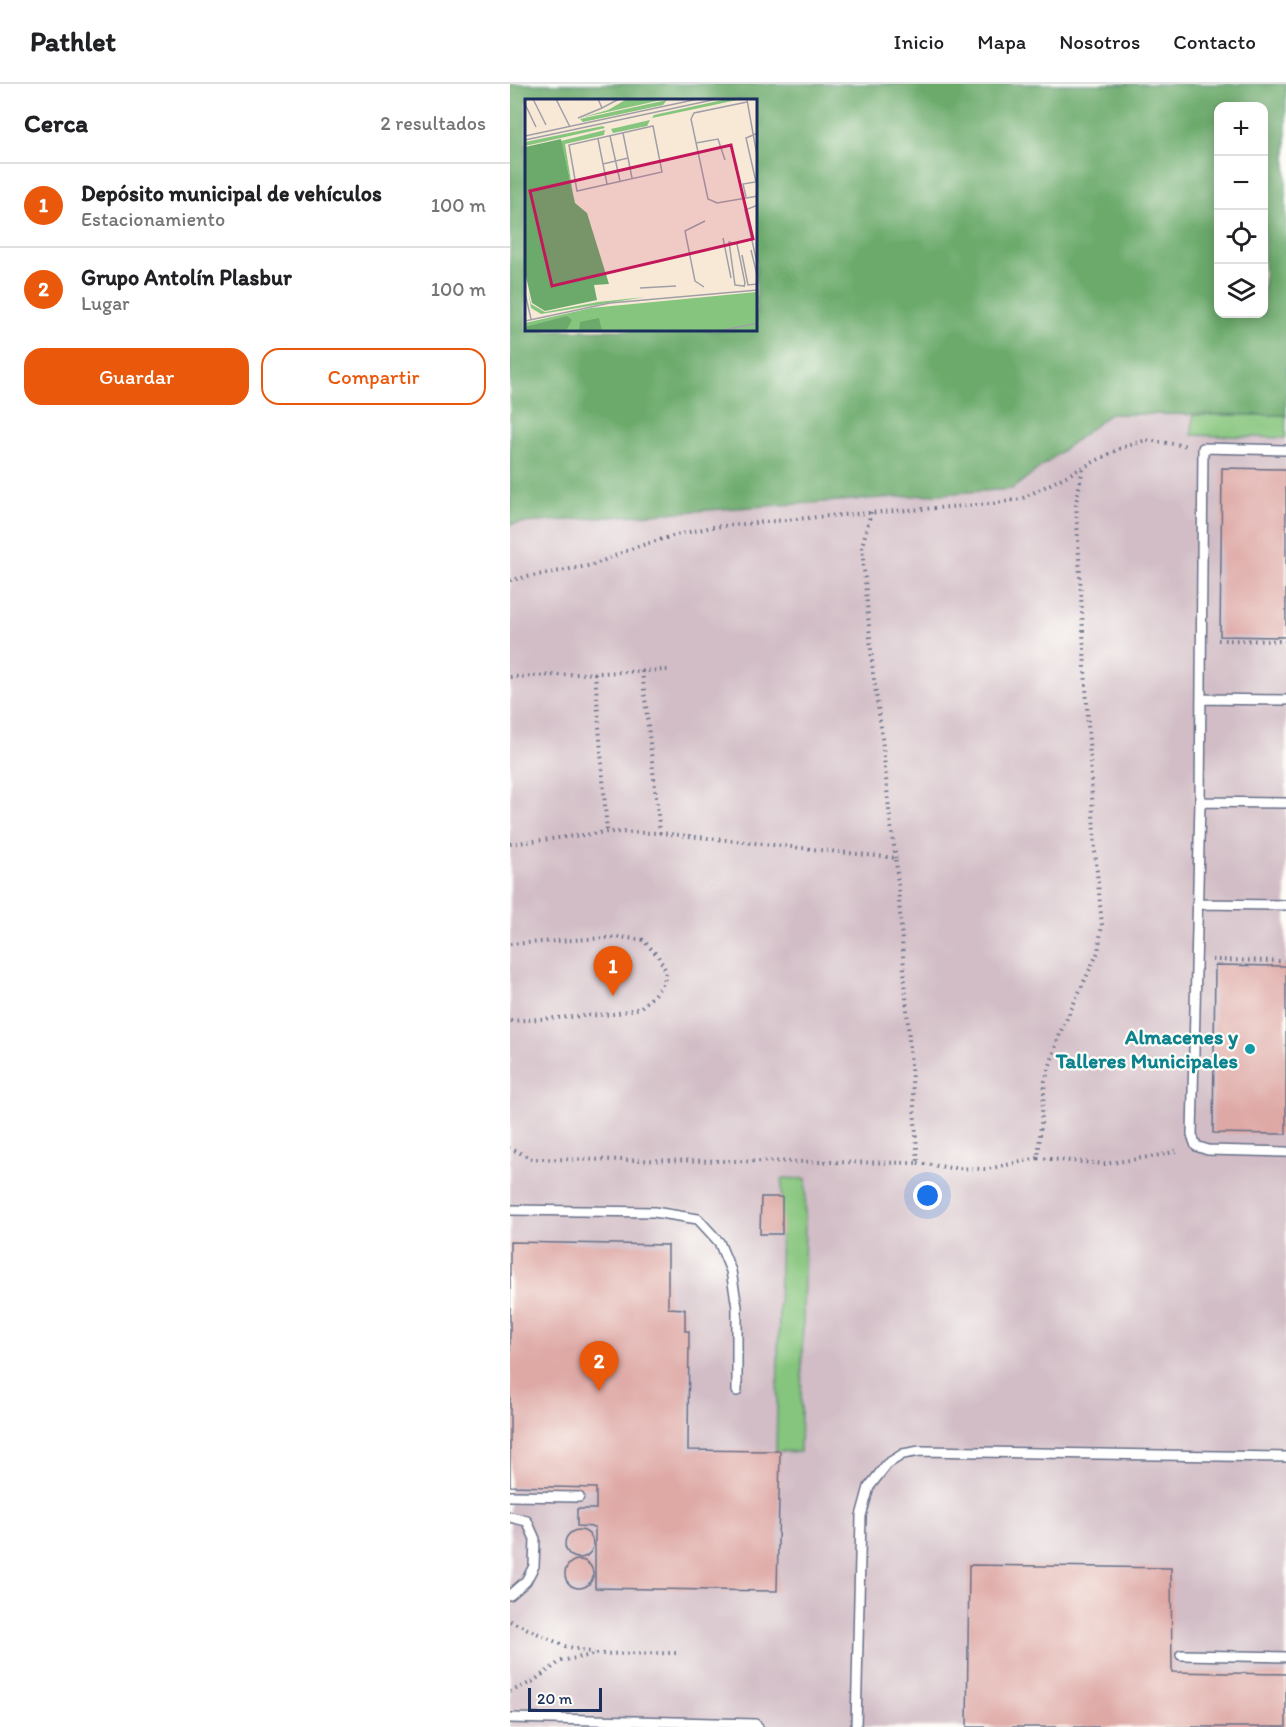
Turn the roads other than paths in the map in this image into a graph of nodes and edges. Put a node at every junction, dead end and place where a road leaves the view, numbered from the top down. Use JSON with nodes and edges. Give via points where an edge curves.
{"nodes":[{"id":1,"x":1286,"y":450,"type":"edge"},
{"id":2,"x":1202,"y":699,"type":"junction"},
{"id":3,"x":1286,"y":700,"type":"edge"},
{"id":4,"x":1200,"y":802,"type":"junction"},
{"id":5,"x":1286,"y":803,"type":"edge"},
{"id":6,"x":1197,"y":904,"type":"junction"},
{"id":7,"x":1286,"y":905,"type":"edge"},
{"id":8,"x":1286,"y":1152,"type":"edge"},
{"id":9,"x":510,"y":1210,"type":"edge"},
{"id":10,"x":737,"y":1391,"type":"dead end"},
{"id":11,"x":1286,"y":1456,"type":"edge"},
{"id":12,"x":510,"y":1496,"type":"edge"},
{"id":13,"x":579,"y":1497,"type":"dead end"},
{"id":14,"x":510,"y":1517,"type":"edge"},
{"id":15,"x":510,"y":1594,"type":"edge"},
{"id":16,"x":1181,"y":1655,"type":"dead end"},
{"id":17,"x":1286,"y":1657,"type":"edge"},
{"id":18,"x":510,"y":1718,"type":"edge"},
{"id":19,"x":635,"y":1724,"type":"edge"},
{"id":20,"x":758,"y":1727,"type":"edge"},
{"id":21,"x":856,"y":1727,"type":"edge"}],
"edges":[{"from":1,"to":2,"type":"lane","via":[[1203,448]]},
{"from":2,"to":3,"type":"lane"},
{"from":2,"to":4,"type":"lane"},
{"from":4,"to":5,"type":"lane"},
{"from":4,"to":6,"type":"lane"},
{"from":6,"to":7,"type":"lane"},
{"from":6,"to":8,"type":"lane","via":[[1192,1136],[1196,1146],[1208,1150]]},
{"from":9,"to":10,"type":"lane","via":[[654,1212],[698,1219],[719,1242],[731,1271],[737,1308]]},
{"from":11,"to":21,"type":"lane","via":[[920,1451],[903,1454],[887,1464],[869,1486],[861,1516]]},
{"from":12,"to":13,"type":"lane"},
{"from":14,"to":15,"type":"lane","via":[[527,1521],[535,1539],[534,1566],[526,1581]]},
{"from":16,"to":17,"type":"lane"},
{"from":18,"to":19,"type":"lane"},
{"from":19,"to":20,"type":"lane"}]}
